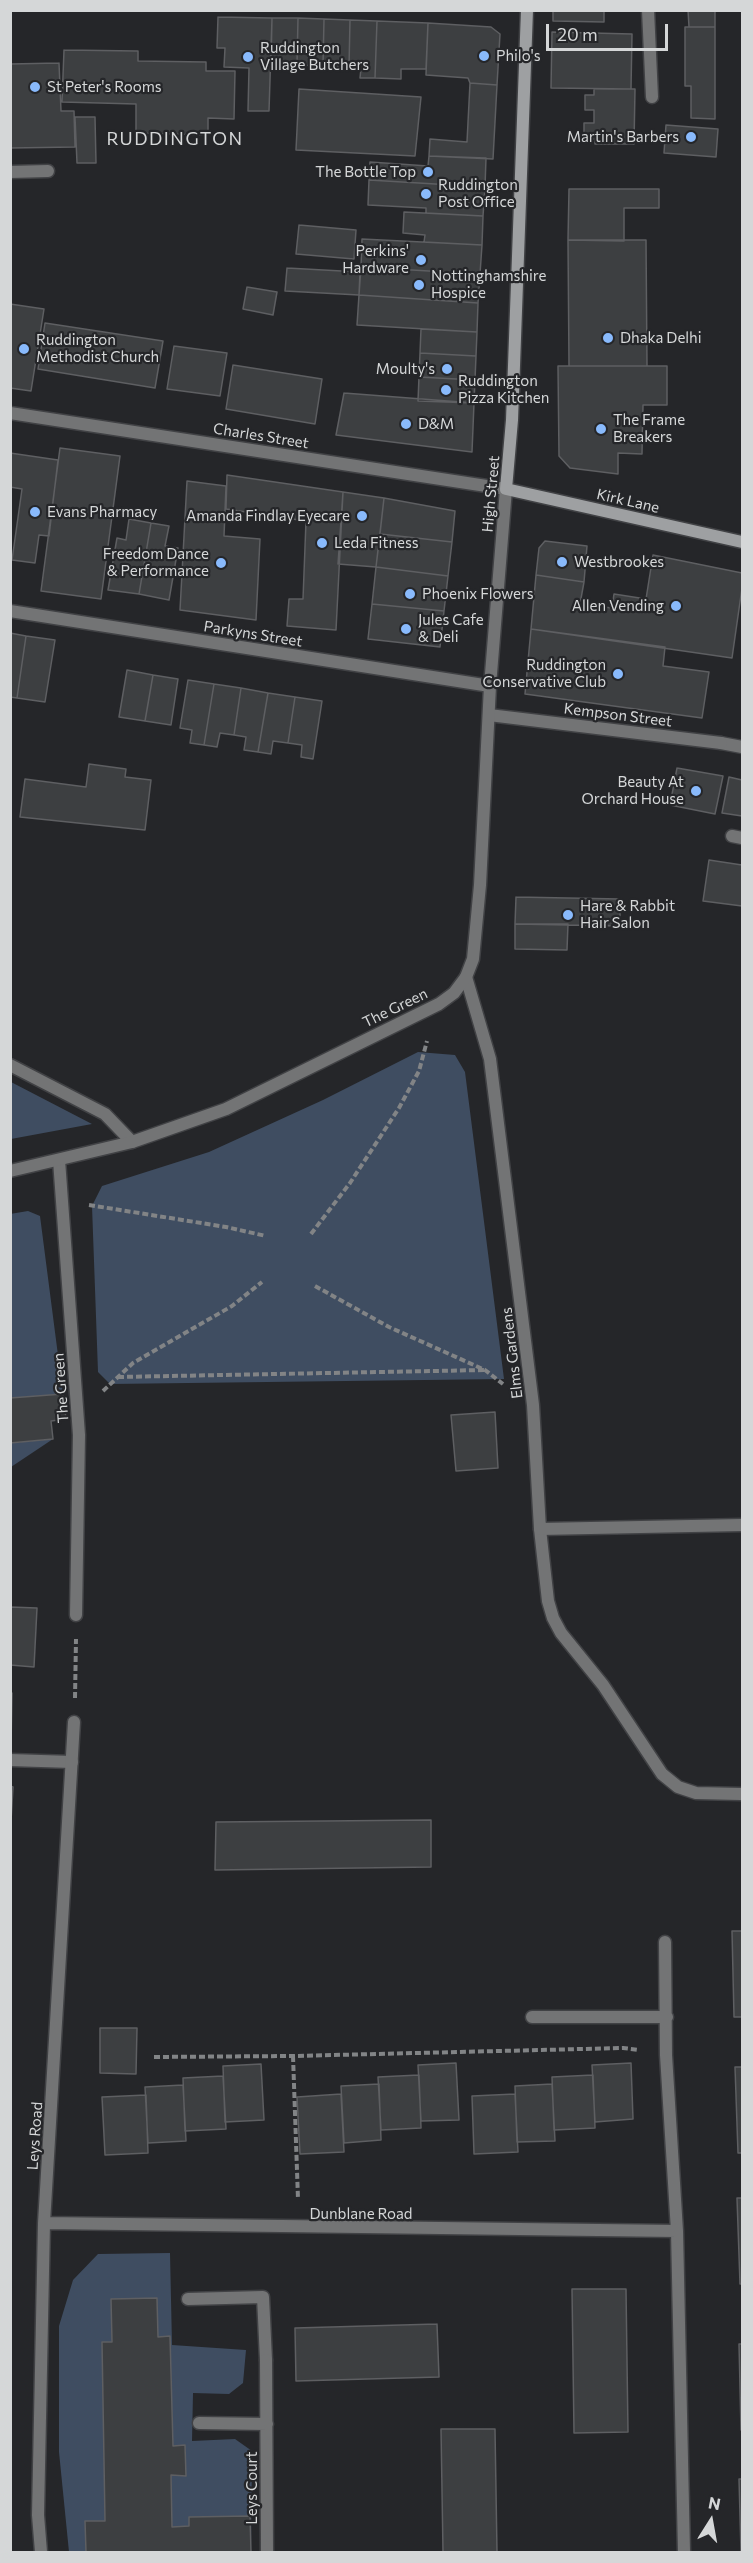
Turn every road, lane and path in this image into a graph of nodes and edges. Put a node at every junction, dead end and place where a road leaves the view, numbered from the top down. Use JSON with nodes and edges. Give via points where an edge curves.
{"nodes":[{"id":1,"x":527,"y":10,"type":"edge"},
{"id":2,"x":648,"y":10,"type":"edge"},
{"id":3,"x":652,"y":98,"type":"dead end"},
{"id":4,"x":48,"y":171,"type":"dead end"},
{"id":5,"x":10,"y":172,"type":"edge"},
{"id":6,"x":10,"y":413,"type":"edge"},
{"id":7,"x":506,"y":489,"type":"junction"},
{"id":8,"x":742,"y":542,"type":"edge"},
{"id":9,"x":10,"y":611,"type":"edge"},
{"id":10,"x":490,"y":686,"type":"junction"},
{"id":11,"x":489,"y":715,"type":"junction"},
{"id":12,"x":742,"y":747,"type":"edge"},
{"id":13,"x":466,"y":977,"type":"junction"},
{"id":14,"x":433,"y":1006,"type":"junction"},
{"id":15,"x":10,"y":1065,"type":"edge"},
{"id":16,"x":132,"y":1142,"type":"junction"},
{"id":17,"x":59,"y":1160,"type":"junction"},
{"id":18,"x":10,"y":1171,"type":"edge"},
{"id":19,"x":63,"y":1191,"type":"junction"},
{"id":20,"x":311,"y":1234,"type":"dead end"},
{"id":21,"x":266,"y":1236,"type":"dead end"},
{"id":22,"x":262,"y":1282,"type":"dead end"},
{"id":23,"x":315,"y":1286,"type":"dead end"},
{"id":24,"x":485,"y":1370,"type":"junction"},
{"id":25,"x":118,"y":1377,"type":"junction"},
{"id":26,"x":533,"y":1405,"type":"junction"},
{"id":27,"x":78,"y":1416,"type":"junction"},
{"id":28,"x":742,"y":1524,"type":"edge"},
{"id":29,"x":540,"y":1529,"type":"junction"},
{"id":30,"x":76,"y":1615,"type":"joint"},
{"id":31,"x":74,"y":1722,"type":"joint"},
{"id":32,"x":10,"y":1760,"type":"edge"},
{"id":33,"x":72,"y":1762,"type":"junction"},
{"id":34,"x":741,"y":1794,"type":"edge"},
{"id":35,"x":665,"y":1942,"type":"dead end"},
{"id":36,"x":667,"y":2017,"type":"junction"},
{"id":37,"x":532,"y":2018,"type":"dead end"},
{"id":38,"x":666,"y":2055,"type":"junction"},
{"id":39,"x":293,"y":2056,"type":"junction"},
{"id":40,"x":154,"y":2057,"type":"dead end"},
{"id":41,"x":44,"y":2223,"type":"junction"},
{"id":42,"x":298,"y":2228,"type":"junction"},
{"id":43,"x":677,"y":2231,"type":"junction"},
{"id":44,"x":188,"y":2299,"type":"dead end"},
{"id":45,"x":199,"y":2423,"type":"dead end"},
{"id":46,"x":267,"y":2424,"type":"junction"},
{"id":47,"x":40,"y":2553,"type":"edge"},
{"id":48,"x":267,"y":2553,"type":"edge"},
{"id":49,"x":684,"y":2553,"type":"edge"}],
"edges":[{"from":1,"to":7,"type":"main road","name":"High Street"},
{"from":2,"to":3,"type":"street"},
{"from":4,"to":5,"type":"street"},
{"from":6,"to":7,"type":"street","name":"Charles Street"},
{"from":7,"to":8,"type":"main road","name":"Kirk Lane"},
{"from":7,"to":10,"type":"street","name":"High Street"},
{"from":9,"to":10,"type":"street","name":"Parkyns Street"},
{"from":10,"to":11,"type":"street","name":"High Street"},
{"from":11,"to":12,"type":"street","name":"Kempson Street"},
{"from":11,"to":13,"type":"street","name":"High Street","via":[[480,885],[473,959]]},
{"from":13,"to":14,"type":"street","name":"The Green","via":[[454,993]]},
{"from":13,"to":26,"type":"street","name":"Elms Gardens","via":[[490,1059]]},
{"from":14,"to":16,"type":"street","name":"The Green","via":[[226,1109]]},
{"from":14,"to":20,"type":"path","via":[[419,1071],[350,1183]]},
{"from":15,"to":16,"type":"street","via":[[105,1114]]},
{"from":16,"to":17,"type":"street","name":"The Green"},
{"from":17,"to":18,"type":"street","name":"The Green"},
{"from":17,"to":19,"type":"street","name":"The Green"},
{"from":19,"to":21,"type":"path","via":[[92,1206]]},
{"from":19,"to":27,"type":"street","name":"The Green"},
{"from":22,"to":25,"type":"path","via":[[232,1306],[133,1363]]},
{"from":23,"to":24,"type":"path","via":[[389,1327]]},
{"from":24,"to":25,"type":"path"},
{"from":24,"to":26,"type":"path"},
{"from":25,"to":27,"type":"path"},
{"from":26,"to":29,"type":"street","name":"Elms Gardens"},
{"from":27,"to":30,"type":"street","name":"The Green"},
{"from":28,"to":29,"type":"street"},
{"from":29,"to":34,"type":"street","name":"Elms Gardens","via":[[553,1618],[662,1774],[678,1787],[696,1793]]},
{"from":30,"to":31,"type":"path"},
{"from":31,"to":33,"type":"street","name":"Leys Road"},
{"from":32,"to":33,"type":"street"},
{"from":33,"to":41,"type":"street","name":"Leys Road"},
{"from":35,"to":36,"type":"street"},
{"from":36,"to":37,"type":"street"},
{"from":36,"to":38,"type":"street"},
{"from":38,"to":39,"type":"path","via":[[623,2048]]},
{"from":38,"to":43,"type":"street"},
{"from":39,"to":40,"type":"path"},
{"from":39,"to":42,"type":"path"},
{"from":41,"to":42,"type":"street","name":"Dunblane Road"},
{"from":41,"to":47,"type":"street","name":"Leys Road"},
{"from":42,"to":43,"type":"street","name":"Dunblane Road"},
{"from":43,"to":49,"type":"street"},
{"from":44,"to":46,"type":"street","name":"Leys Court","via":[[263,2297]]},
{"from":45,"to":46,"type":"street"},
{"from":46,"to":48,"type":"street","name":"Leys Court"}]}
